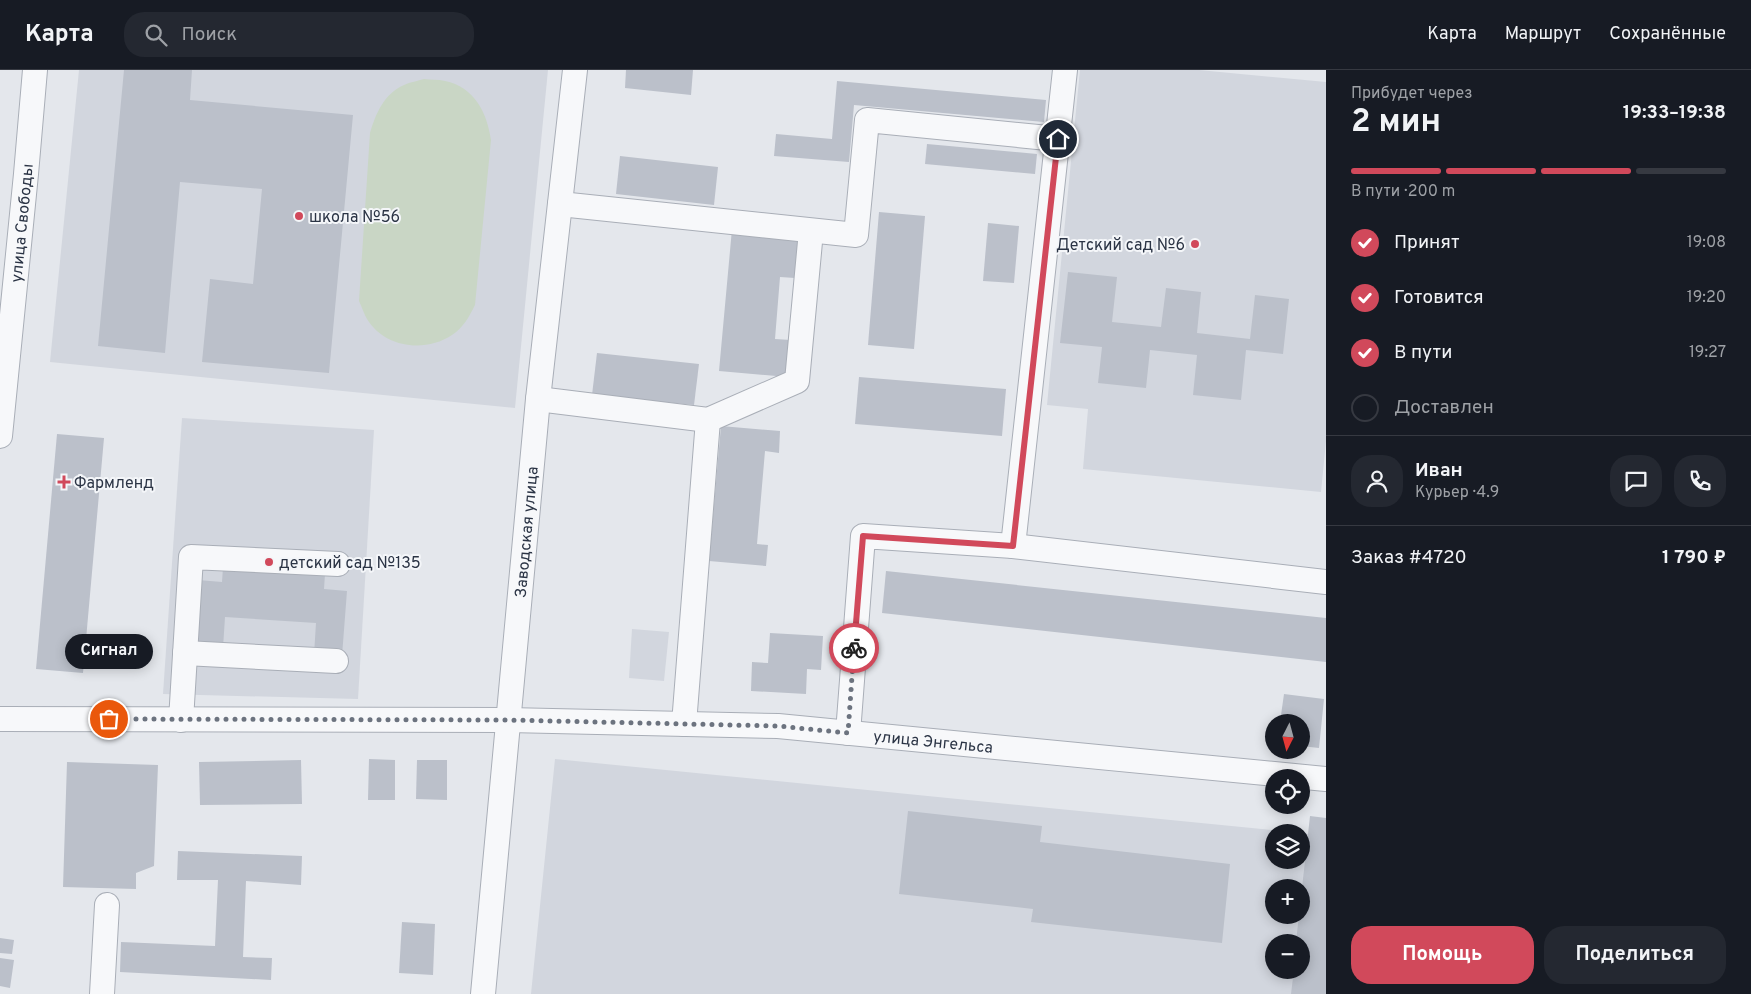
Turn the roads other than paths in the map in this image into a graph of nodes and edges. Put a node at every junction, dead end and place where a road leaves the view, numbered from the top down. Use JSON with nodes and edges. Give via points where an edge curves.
{"nodes":[{"id":1,"x":35,"y":70,"type":"edge"},
{"id":2,"x":575,"y":70,"type":"edge"},
{"id":3,"x":1065,"y":70,"type":"edge"},
{"id":4,"x":1058,"y":139,"type":"junction"},
{"id":5,"x":560,"y":204,"type":"junction"},
{"id":6,"x":811,"y":231,"type":"junction"},
{"id":7,"x":3,"y":381,"type":"edge"},
{"id":8,"x":538,"y":399,"type":"junction"},
{"id":9,"x":708,"y":420,"type":"junction"},
{"id":10,"x":0,"y":436,"type":"edge"},
{"id":11,"x":1013,"y":546,"type":"junction"},
{"id":12,"x":338,"y":564,"type":"dead end"},
{"id":13,"x":1326,"y":582,"type":"edge"},
{"id":14,"x":185,"y":653,"type":"junction"},
{"id":15,"x":336,"y":661,"type":"dead end"},
{"id":16,"x":0,"y":719,"type":"edge"},
{"id":17,"x":181,"y":720,"type":"junction"},
{"id":18,"x":508,"y":720,"type":"junction"},
{"id":19,"x":684,"y":724,"type":"junction"},
{"id":20,"x":848,"y":733,"type":"junction"},
{"id":21,"x":1326,"y":779,"type":"edge"},
{"id":22,"x":107,"y":905,"type":"dead end"},
{"id":23,"x":102,"y":994,"type":"edge"},
{"id":24,"x":484,"y":994,"type":"edge"}],
"edges":[{"from":1,"to":7,"type":"street","name":"улица Свободы"},
{"from":2,"to":5,"type":"street","name":"Заводская улица"},
{"from":3,"to":4,"type":"street"},
{"from":4,"to":6,"type":"street","via":[[867,120],[856,235]]},
{"from":4,"to":11,"type":"street"},
{"from":5,"to":6,"type":"street"},
{"from":5,"to":8,"type":"street","name":"Заводская улица"},
{"from":6,"to":9,"type":"street","via":[[797,381]]},
{"from":7,"to":10,"type":"street","name":"улица Свободы"},
{"from":8,"to":9,"type":"street"},
{"from":8,"to":18,"type":"street","name":"Заводская улица"},
{"from":9,"to":19,"type":"street"},
{"from":11,"to":13,"type":"street"},
{"from":11,"to":20,"type":"street","via":[[863,536]]},
{"from":12,"to":14,"type":"street","via":[[191,557]]},
{"from":14,"to":15,"type":"street"},
{"from":14,"to":17,"type":"street"},
{"from":16,"to":17,"type":"street","name":"улица Энгельса"},
{"from":17,"to":18,"type":"street","name":"улица Энгельса"},
{"from":18,"to":19,"type":"street","name":"улица Энгельса"},
{"from":18,"to":24,"type":"street","name":"Заводская улица"},
{"from":19,"to":20,"type":"street","name":"улица Энгельса","via":[[778,726]]},
{"from":20,"to":21,"type":"street","name":"улица Энгельса"},
{"from":22,"to":23,"type":"street"}]}
